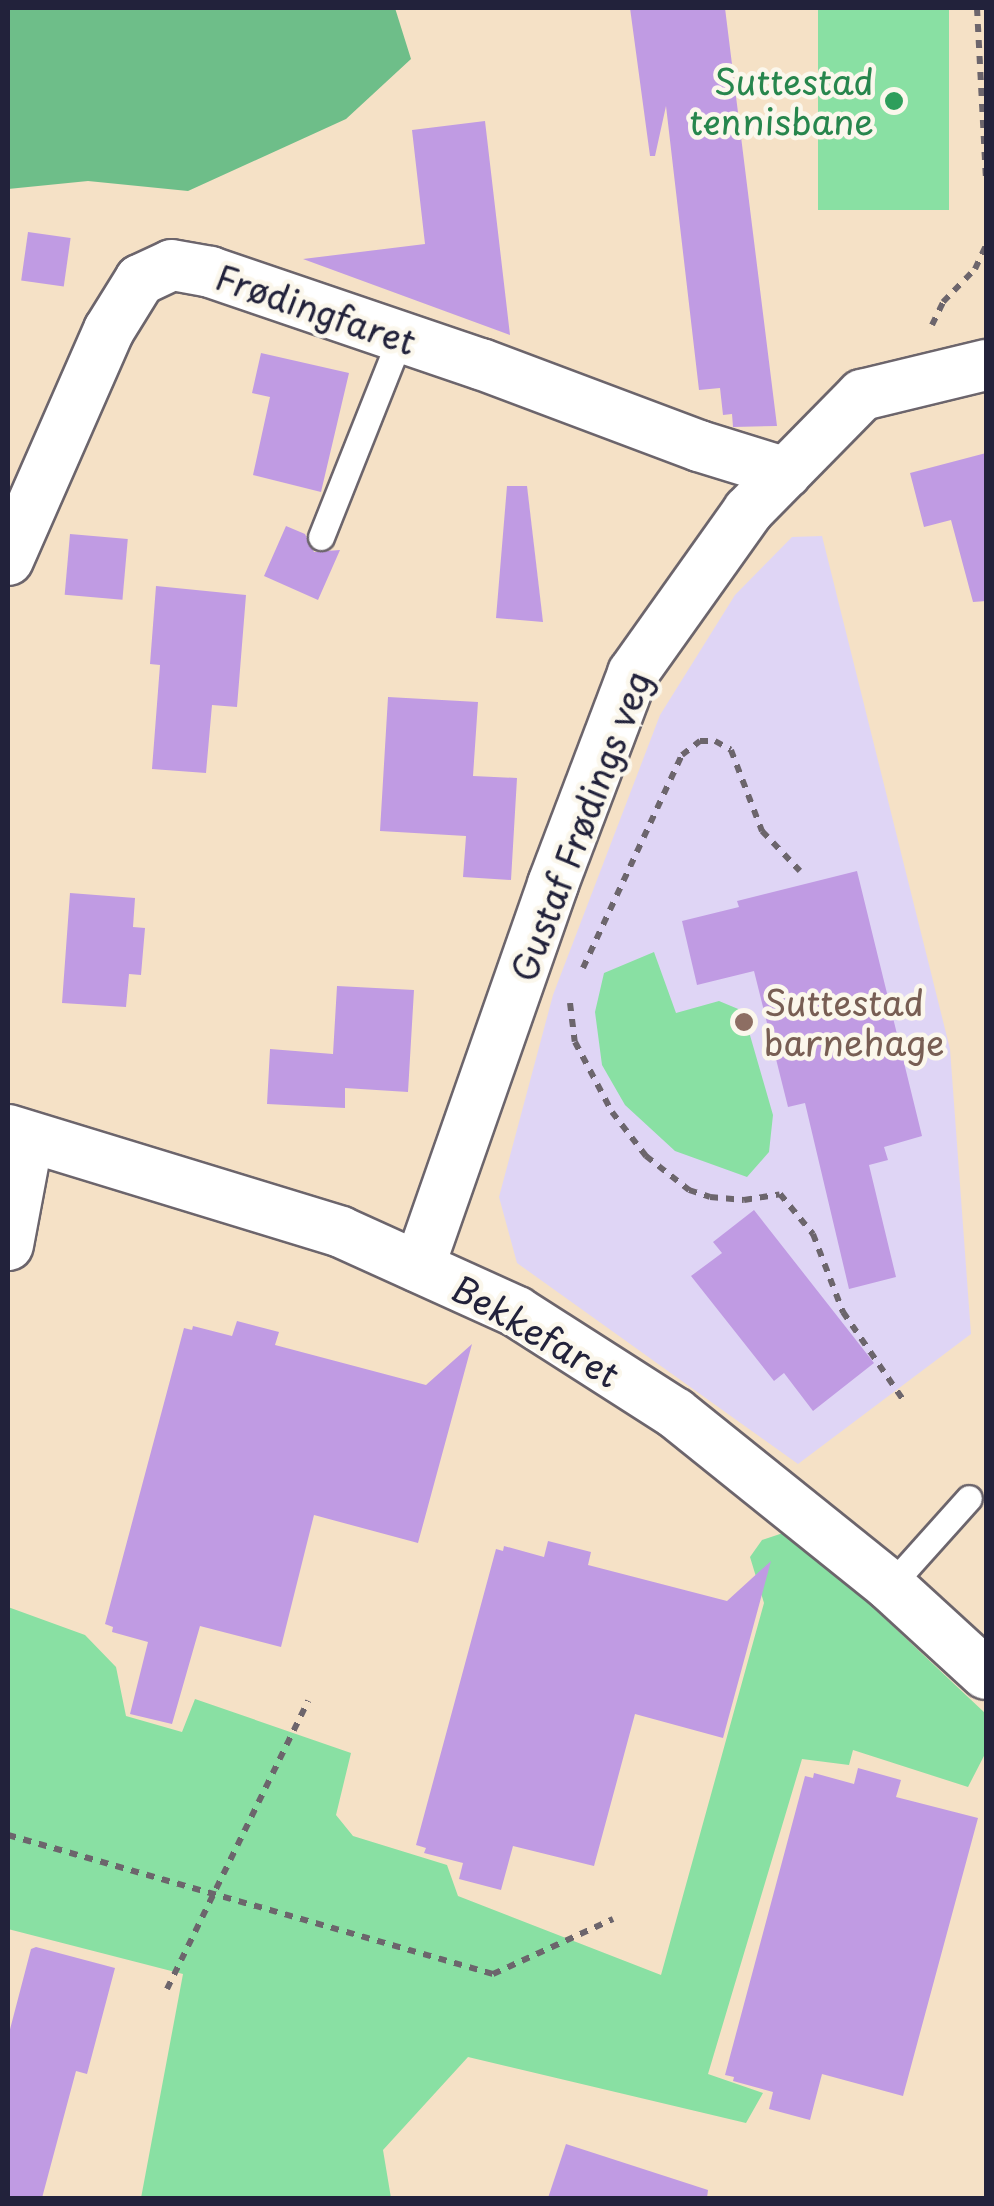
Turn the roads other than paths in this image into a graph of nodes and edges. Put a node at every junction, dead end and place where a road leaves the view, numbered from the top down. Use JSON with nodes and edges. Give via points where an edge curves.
{"nodes":[{"id":1,"x":400,"y":338,"type":"junction"},
{"id":2,"x":986,"y":365,"type":"edge"},
{"id":3,"x":786,"y":473,"type":"junction"},
{"id":4,"x":320,"y":537,"type":"dead end"},
{"id":5,"x":8,"y":560,"type":"edge"},
{"id":6,"x":18,"y":1134,"type":"edge"},
{"id":7,"x":8,"y":1245,"type":"edge"},
{"id":8,"x":418,"y":1267,"type":"junction"},
{"id":9,"x":969,"y":1498,"type":"dead end"},
{"id":10,"x":890,"y":1586,"type":"junction"},
{"id":11,"x":986,"y":1674,"type":"edge"}],
"edges":[{"from":1,"to":3,"type":"street","name":"Frødingfaret"},
{"from":1,"to":4,"type":"lane"},
{"from":1,"to":5,"type":"street","name":"Frødingfaret","via":[[210,272],[172,265],[140,280],[109,330]]},
{"from":2,"to":3,"type":"street","name":"Gustaf Frødings veg","via":[[862,395]]},
{"from":3,"to":8,"type":"street","name":"Gustaf Frødings veg","via":[[748,512],[634,673]]},
{"from":6,"to":7,"type":"street"},
{"from":6,"to":8,"type":"street","name":"Bekkefaret","via":[[341,1232]]},
{"from":8,"to":10,"type":"street","name":"Bekkefaret","via":[[517,1312],[675,1414]]},
{"from":9,"to":10,"type":"lane"},
{"from":10,"to":11,"type":"street","name":"Bekkefaret"}]}
